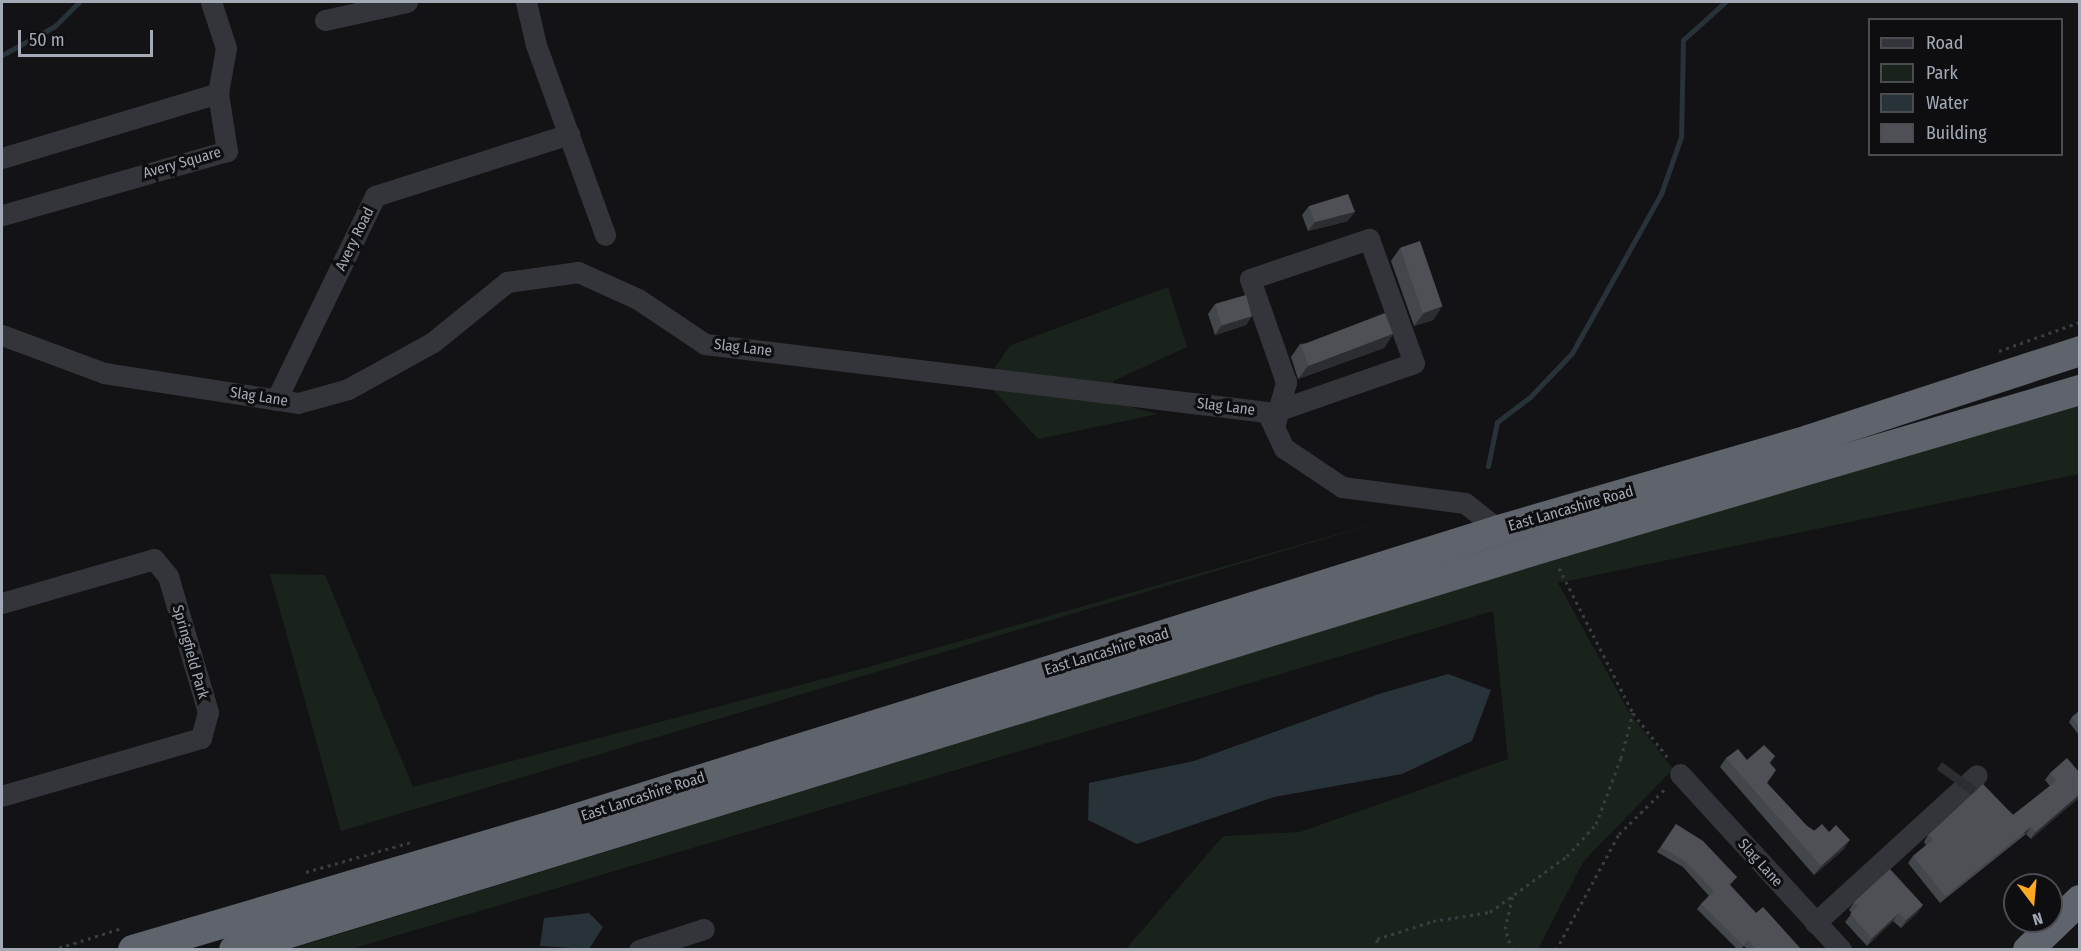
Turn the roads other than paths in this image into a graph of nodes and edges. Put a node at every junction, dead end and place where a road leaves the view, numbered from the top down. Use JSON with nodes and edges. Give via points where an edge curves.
{"nodes":[{"id":1,"x":211,"y":2,"type":"edge"},
{"id":2,"x":407,"y":2,"type":"edge"},
{"id":3,"x":526,"y":2,"type":"edge"},
{"id":4,"x":325,"y":20,"type":"dead end"},
{"id":5,"x":218,"y":93,"type":"junction"},
{"id":6,"x":569,"y":134,"type":"junction"},
{"id":7,"x":2,"y":158,"type":"edge"},
{"id":8,"x":2,"y":215,"type":"edge"},
{"id":9,"x":605,"y":235,"type":"dead end"},
{"id":10,"x":2,"y":335,"type":"edge"},
{"id":11,"x":2079,"y":351,"type":"edge"},
{"id":12,"x":2079,"y":390,"type":"edge"},
{"id":13,"x":276,"y":400,"type":"junction"},
{"id":14,"x":1277,"y":418,"type":"junction"},
{"id":15,"x":1510,"y":527,"type":"junction"},
{"id":16,"x":1539,"y":549,"type":"junction"},
{"id":17,"x":2,"y":603,"type":"edge"},
{"id":18,"x":1680,"y":774,"type":"road end"},
{"id":19,"x":1977,"y":775,"type":"dead end"},
{"id":20,"x":2,"y":796,"type":"edge"},
{"id":21,"x":2079,"y":900,"type":"edge"},
{"id":22,"x":1815,"y":923,"type":"junction"},
{"id":23,"x":704,"y":929,"type":"dead end"},
{"id":24,"x":133,"y":950,"type":"edge"},
{"id":25,"x":234,"y":950,"type":"edge"},
{"id":26,"x":639,"y":950,"type":"edge"},
{"id":27,"x":1841,"y":950,"type":"edge"},
{"id":28,"x":2028,"y":950,"type":"edge"}],
"edges":[{"from":1,"to":5,"type":"street","via":[[226,48]]},
{"from":2,"to":4,"type":"street"},
{"from":3,"to":6,"type":"street","via":[[536,45]]},
{"from":5,"to":7,"type":"street"},
{"from":5,"to":8,"type":"street","name":"Avery Square","via":[[227,151]]},
{"from":6,"to":9,"type":"street"},
{"from":6,"to":13,"type":"street","name":"Avery Road","via":[[375,196]]},
{"from":10,"to":13,"type":"street","name":"Slag Lane","via":[[104,373]]},
{"from":11,"to":15,"type":"highway","name":"East Lancashire Road","via":[[1808,440]]},
{"from":12,"to":16,"type":"highway","name":"East Lancashire Road"},
{"from":13,"to":14,"type":"street","name":"Slag Lane","via":[[298,403],[348,389],[433,342],[507,282],[578,272],[638,299],[705,344],[1268,412]]},
{"from":14,"to":14,"type":"street","via":[[1286,382],[1250,279],[1369,239],[1414,363]]},
{"from":14,"to":15,"type":"street","name":"Slag Lane","via":[[1284,448],[1342,487],[1465,503]]},
{"from":15,"to":16,"type":"highway"},
{"from":15,"to":24,"type":"highway","name":"East Lancashire Road","via":[[555,825]]},
{"from":16,"to":25,"type":"highway","name":"East Lancashire Road"},
{"from":17,"to":20,"type":"street","name":"Springfield Park","via":[[154,559],[168,576],[208,712],[201,738]]},
{"from":18,"to":22,"type":"street","name":"Slag Lane"},
{"from":19,"to":22,"type":"street"},
{"from":21,"to":28,"type":"highway"},
{"from":22,"to":27,"type":"street","name":"Slag Lane"},
{"from":23,"to":26,"type":"street"}]}
